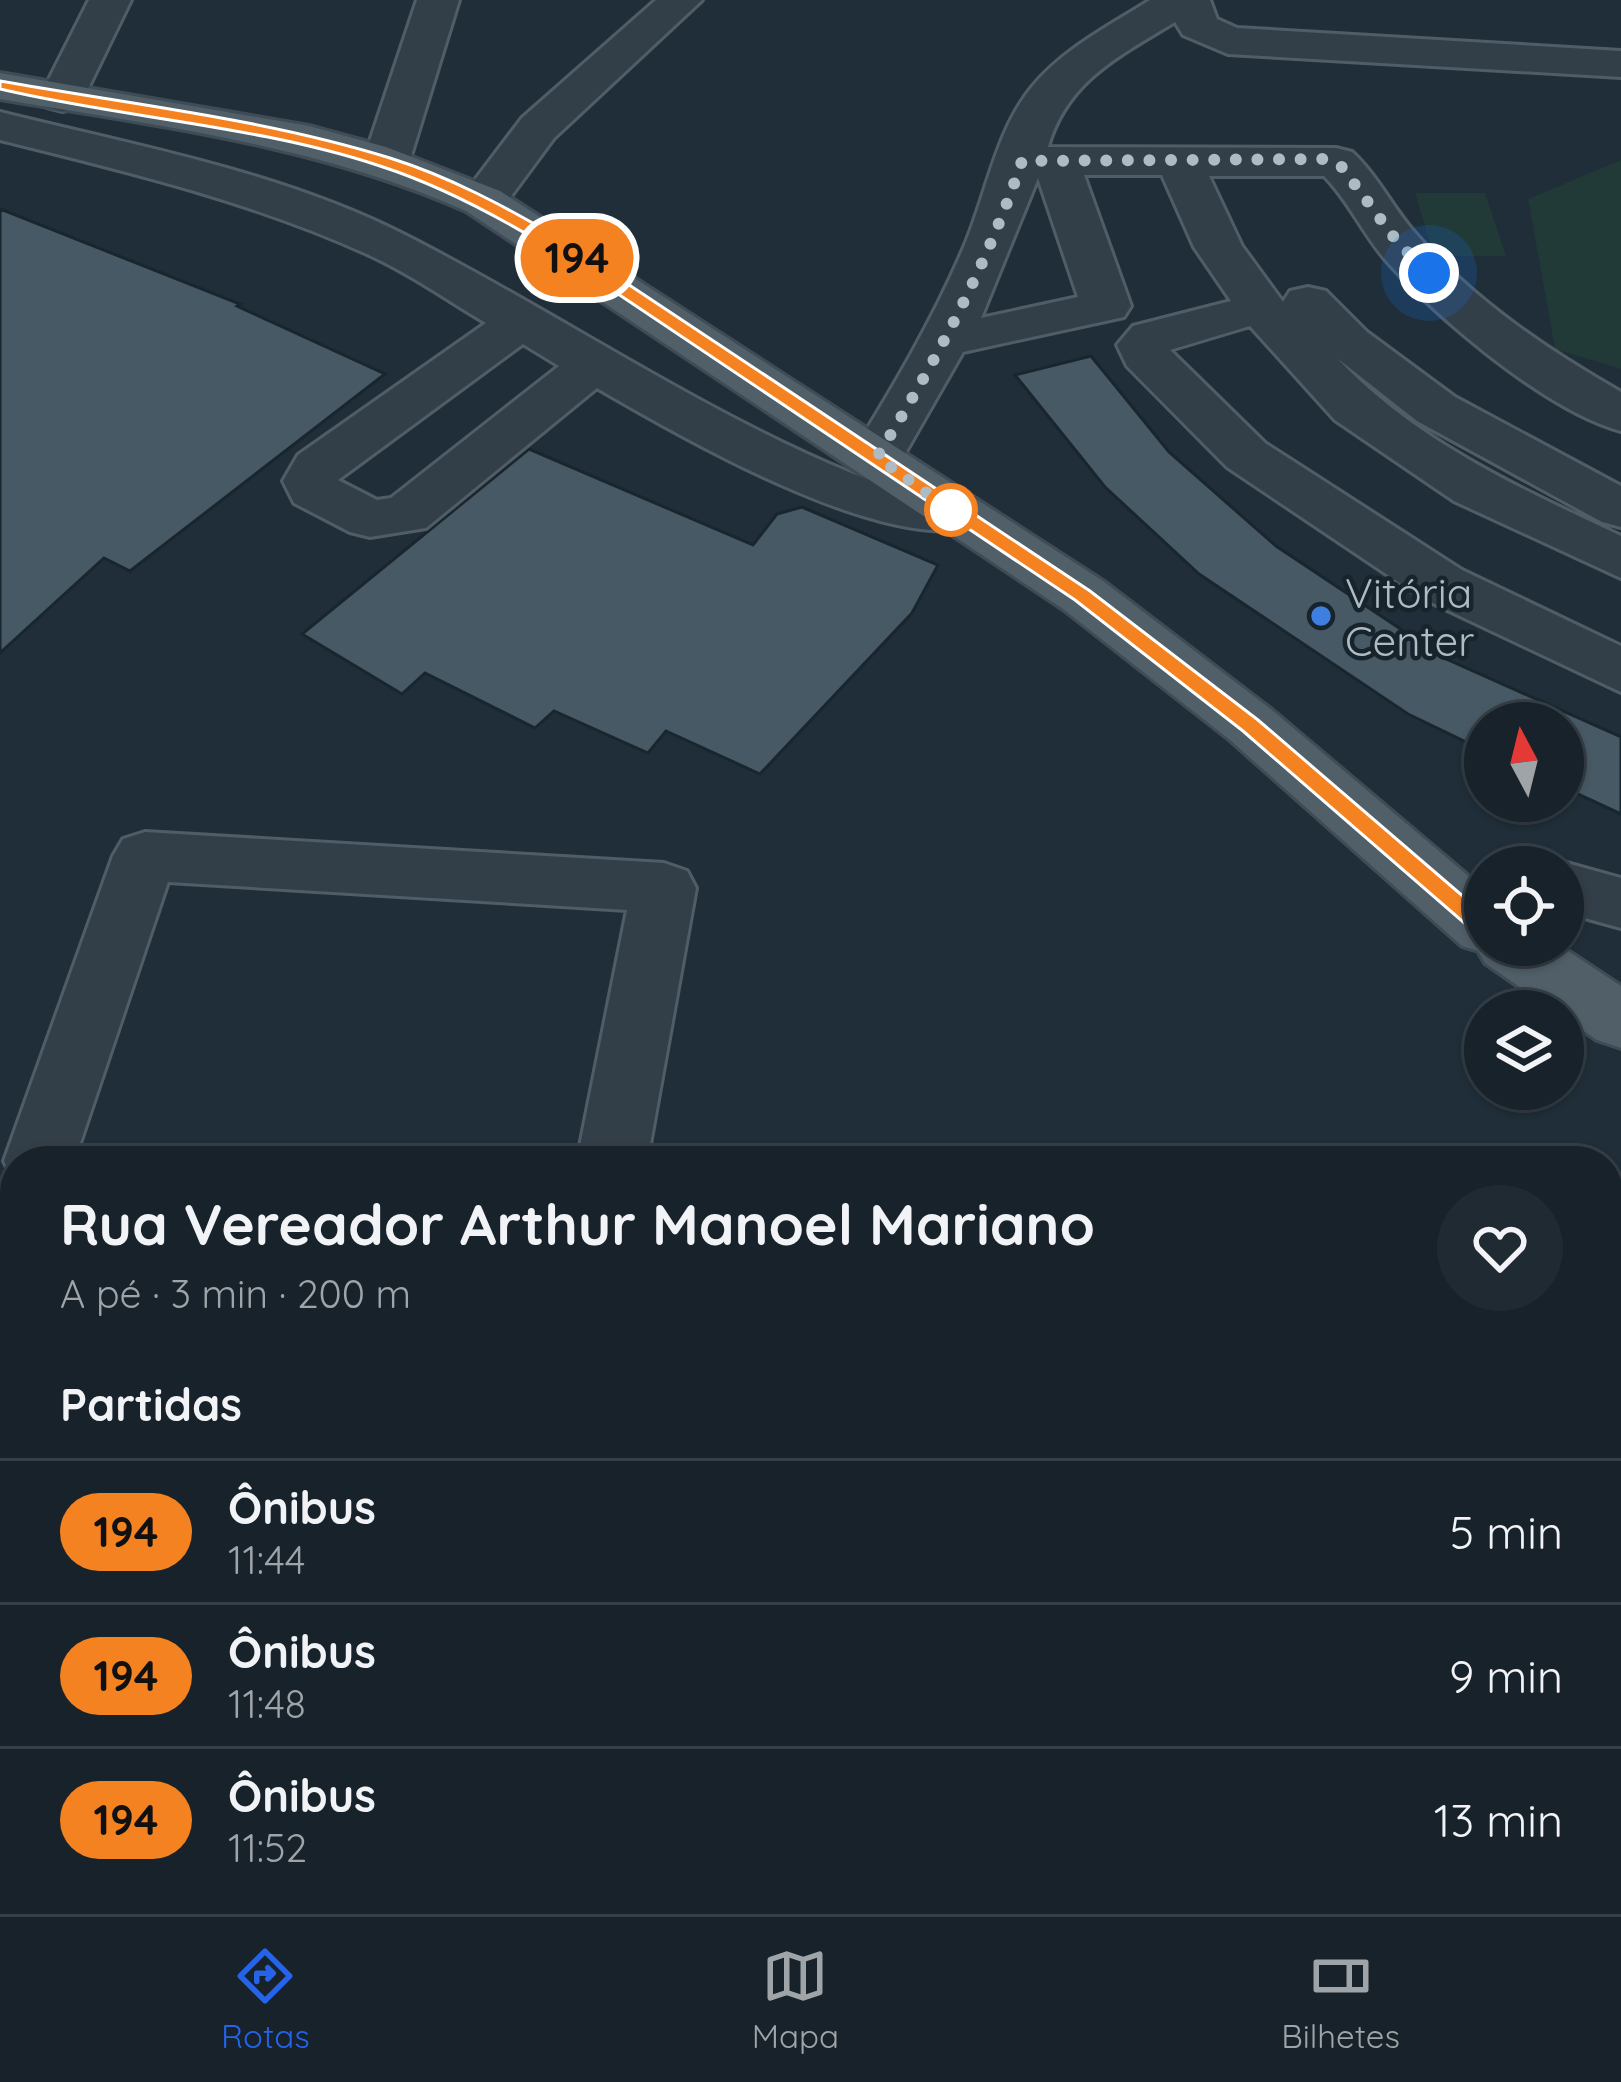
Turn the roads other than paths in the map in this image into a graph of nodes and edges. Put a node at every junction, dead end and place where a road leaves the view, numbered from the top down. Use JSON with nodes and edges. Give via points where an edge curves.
{"nodes":[{"id":1,"x":110,"y":0,"type":"edge"},
{"id":2,"x":438,"y":0,"type":"edge"},
{"id":3,"x":680,"y":0,"type":"edge"},
{"id":4,"x":1179,"y":0,"type":"edge"},
{"id":5,"x":1189,"y":0,"type":"edge"},
{"id":6,"x":1621,"y":64,"type":"edge"},
{"id":7,"x":0,"y":86,"type":"edge"},
{"id":8,"x":63,"y":97,"type":"junction"},
{"id":9,"x":0,"y":126,"type":"edge"},
{"id":10,"x":1196,"y":160,"type":"junction"},
{"id":11,"x":1039,"y":161,"type":"junction"},
{"id":12,"x":386,"y":162,"type":"junction"},
{"id":13,"x":483,"y":201,"type":"junction"},
{"id":14,"x":1261,"y":308,"type":"junction"},
{"id":15,"x":521,"y":322,"type":"junction"},
{"id":16,"x":948,"y":340,"type":"junction"},
{"id":17,"x":594,"y":364,"type":"junction"},
{"id":18,"x":1621,"y":414,"type":"edge"},
{"id":19,"x":877,"y":457,"type":"junction"},
{"id":20,"x":1621,"y":509,"type":"edge"},
{"id":21,"x":956,"y":514,"type":"junction"},
{"id":22,"x":1621,"y":559,"type":"edge"},
{"id":23,"x":1621,"y":671,"type":"edge"},
{"id":24,"x":1458,"y":886,"type":"edge"},
{"id":25,"x":1584,"y":892,"type":"edge"},
{"id":26,"x":1621,"y":903,"type":"edge"},
{"id":27,"x":1547,"y":966,"type":"edge"},
{"id":28,"x":1621,"y":1021,"type":"edge"},
{"id":29,"x":44,"y":1146,"type":"edge"},
{"id":30,"x":615,"y":1146,"type":"edge"}],
"edges":[{"from":1,"to":8,"type":"street"},
{"from":2,"to":12,"type":"street"},
{"from":3,"to":13,"type":"street","via":[[538,128]]},
{"from":4,"to":11,"type":"street","via":[[1047,95],[1035,114]]},
{"from":5,"to":6,"type":"street","via":[[1198,26],[1228,40]]},
{"from":7,"to":8,"type":"main road"},
{"from":8,"to":12,"type":"main road"},
{"from":9,"to":15,"type":"street","via":[[200,176],[321,217]]},
{"from":10,"to":11,"type":"street"},
{"from":10,"to":14,"type":"street","via":[[1218,247]]},
{"from":10,"to":18,"type":"street","via":[[1336,161],[1399,244],[1490,330]]},
{"from":10,"to":20,"type":"street","via":[[1284,278],[1349,344],[1436,409]]},
{"from":11,"to":16,"type":"street"},
{"from":11,"to":16,"type":"street","via":[[1106,306]]},
{"from":12,"to":13,"type":"main road"},
{"from":13,"to":19,"type":"main road"},
{"from":14,"to":22,"type":"street","via":[[1354,409],[1473,488]]},
{"from":14,"to":23,"type":"street","via":[[1151,337],[1145,355],[1246,455],[1442,584]]},
{"from":15,"to":17,"type":"street"},
{"from":15,"to":17,"type":"street","via":[[317,467],[313,490],[370,519],[406,515]]},
{"from":16,"to":19,"type":"street"},
{"from":17,"to":21,"type":"street","via":[[832,486]]},
{"from":19,"to":21,"type":"main road"},
{"from":21,"to":24,"type":"main road","via":[[1082,596]]},
{"from":25,"to":26,"type":"street"},
{"from":27,"to":28,"type":"main road"},
{"from":29,"to":30,"type":"street","via":[[145,856],[664,888]]}]}
